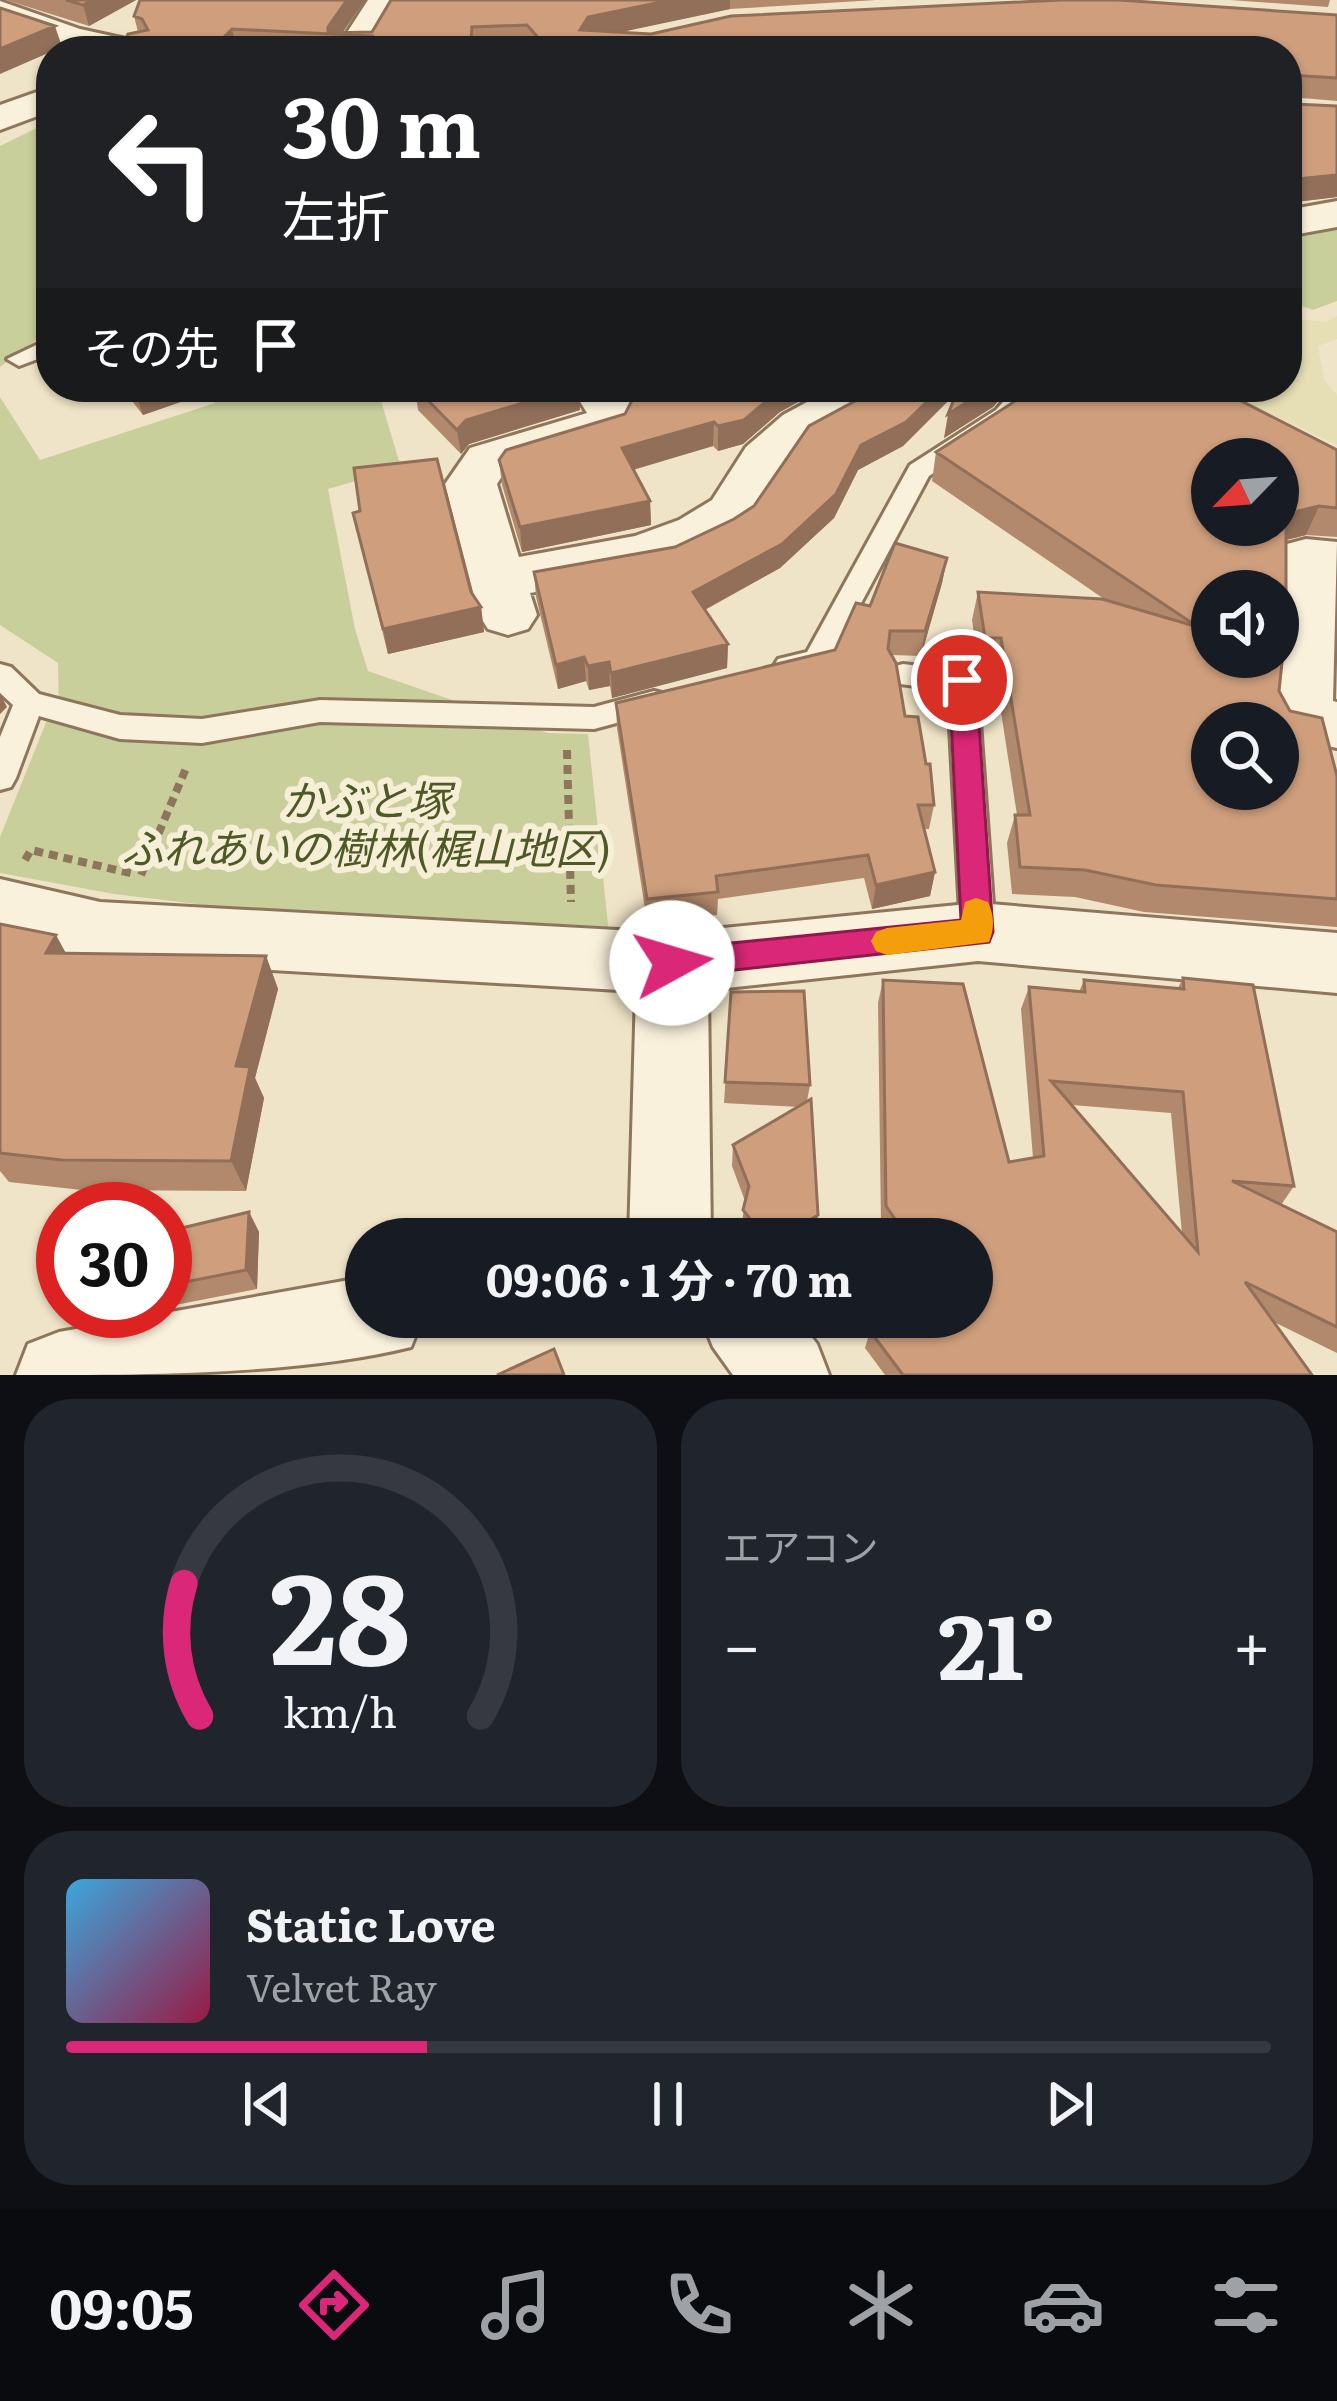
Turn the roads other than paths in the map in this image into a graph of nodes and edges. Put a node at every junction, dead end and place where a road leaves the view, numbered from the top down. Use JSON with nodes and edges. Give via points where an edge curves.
{"nodes":[{"id":1,"x":385,"y":0,"type":"edge"},
{"id":2,"x":2,"y":5,"type":"edge"},
{"id":3,"x":66,"y":36,"type":"edge"},
{"id":4,"x":362,"y":36,"type":"edge"},
{"id":5,"x":36,"y":104,"type":"edge"},
{"id":6,"x":0,"y":119,"type":"edge"},
{"id":7,"x":1337,"y":214,"type":"edge"},
{"id":8,"x":1302,"y":220,"type":"edge"},
{"id":9,"x":36,"y":352,"type":"edge"},
{"id":10,"x":19,"y":359,"type":"dead end"},
{"id":11,"x":608,"y":402,"type":"edge"},
{"id":12,"x":848,"y":402,"type":"edge"},
{"id":13,"x":1017,"y":402,"type":"edge"},
{"id":14,"x":1337,"y":561,"type":"edge"},
{"id":15,"x":0,"y":675,"type":"edge"},
{"id":16,"x":903,"y":675,"type":"edge"},
{"id":17,"x":754,"y":676,"type":"edge"},
{"id":18,"x":692,"y":692,"type":"edge"},
{"id":19,"x":29,"y":703,"type":"junction"},
{"id":20,"x":1337,"y":725,"type":"edge"},
{"id":21,"x":0,"y":778,"type":"edge"},
{"id":22,"x":0,"y":908,"type":"edge"},
{"id":23,"x":978,"y":932,"type":"junction"},
{"id":24,"x":672,"y":963,"type":"junction"},
{"id":25,"x":1337,"y":963,"type":"edge"},
{"id":26,"x":670,"y":1218,"type":"edge"},
{"id":27,"x":345,"y":1323,"type":"edge"},
{"id":28,"x":759,"y":1338,"type":"edge"},
{"id":29,"x":59,"y":1375,"type":"edge"},
{"id":30,"x":786,"y":1375,"type":"edge"}],
"edges":[{"from":1,"to":4,"type":"street"},
{"from":2,"to":3,"type":"street"},
{"from":5,"to":6,"type":"street"},
{"from":7,"to":8,"type":"street"},
{"from":9,"to":10,"type":"lane"},
{"from":11,"to":12,"type":"street","via":[[614,409],[606,423],[488,459],[477,470],[471,484],[503,597],[703,530],[744,497],[778,442]]},
{"from":13,"to":17,"type":"lane","via":[[919,471],[817,660]]},
{"from":14,"to":20,"type":"street","via":[[1306,556],[1302,721]]},
{"from":15,"to":19,"type":"lane"},
{"from":16,"to":23,"type":"lane","via":[[962,680]]},
{"from":18,"to":19,"type":"lane","via":[[593,718],[320,711],[202,731],[120,727]]},
{"from":19,"to":21,"type":"lane"},
{"from":22,"to":24,"type":"street","via":[[100,931]]},
{"from":23,"to":24,"type":"street"},
{"from":23,"to":25,"type":"street"},
{"from":24,"to":26,"type":"street"},
{"from":27,"to":29,"type":"street"},
{"from":28,"to":30,"type":"street"}]}
